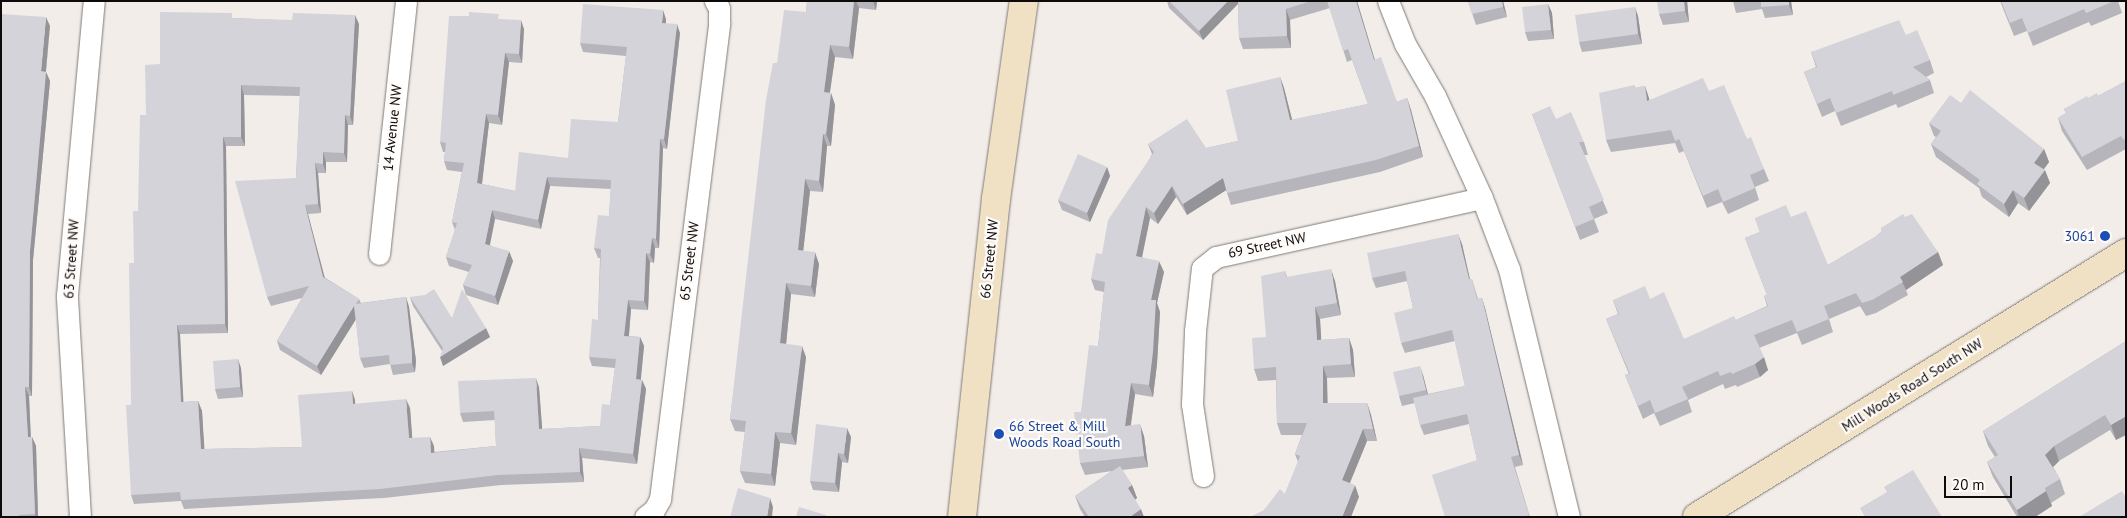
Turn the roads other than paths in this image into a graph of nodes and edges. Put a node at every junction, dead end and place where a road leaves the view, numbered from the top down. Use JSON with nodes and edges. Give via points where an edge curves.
{"nodes":[{"id":1,"x":94,"y":1,"type":"edge"},
{"id":2,"x":406,"y":1,"type":"edge"},
{"id":3,"x":715,"y":1,"type":"edge"},
{"id":4,"x":1024,"y":1,"type":"edge"},
{"id":5,"x":1388,"y":1,"type":"edge"},
{"id":6,"x":1482,"y":198,"type":"junction"},
{"id":7,"x":2126,"y":253,"type":"edge"},
{"id":8,"x":379,"y":254,"type":"dead end"},
{"id":9,"x":968,"y":460,"type":"junction"},
{"id":10,"x":1203,"y":476,"type":"dead end"},
{"id":11,"x":80,"y":517,"type":"edge"},
{"id":12,"x":645,"y":517,"type":"edge"},
{"id":13,"x":962,"y":517,"type":"edge"},
{"id":14,"x":970,"y":517,"type":"edge"},
{"id":15,"x":1568,"y":517,"type":"edge"},
{"id":16,"x":1697,"y":517,"type":"edge"}],
"edges":[{"from":1,"to":11,"type":"street","name":"63 Street NW","via":[[67,294]]},
{"from":2,"to":8,"type":"street","name":"14 Avenue NW"},
{"from":3,"to":12,"type":"street","name":"65 Street NW","via":[[719,8],[719,23],[660,498],[654,510]]},
{"from":4,"to":9,"type":"main road","name":"66 Street NW","via":[[996,199]]},
{"from":5,"to":6,"type":"street","via":[[1405,44],[1435,96]]},
{"from":6,"to":10,"type":"street","name":"69 Street NW","via":[[1216,256],[1202,268],[1192,404]]},
{"from":6,"to":15,"type":"street","via":[[1508,269]]},
{"from":7,"to":16,"type":"main road","name":"Mill Woods Road South NW"},
{"from":9,"to":13,"type":"main road","name":"66 Street NW"},
{"from":9,"to":14,"type":"main road"}]}
